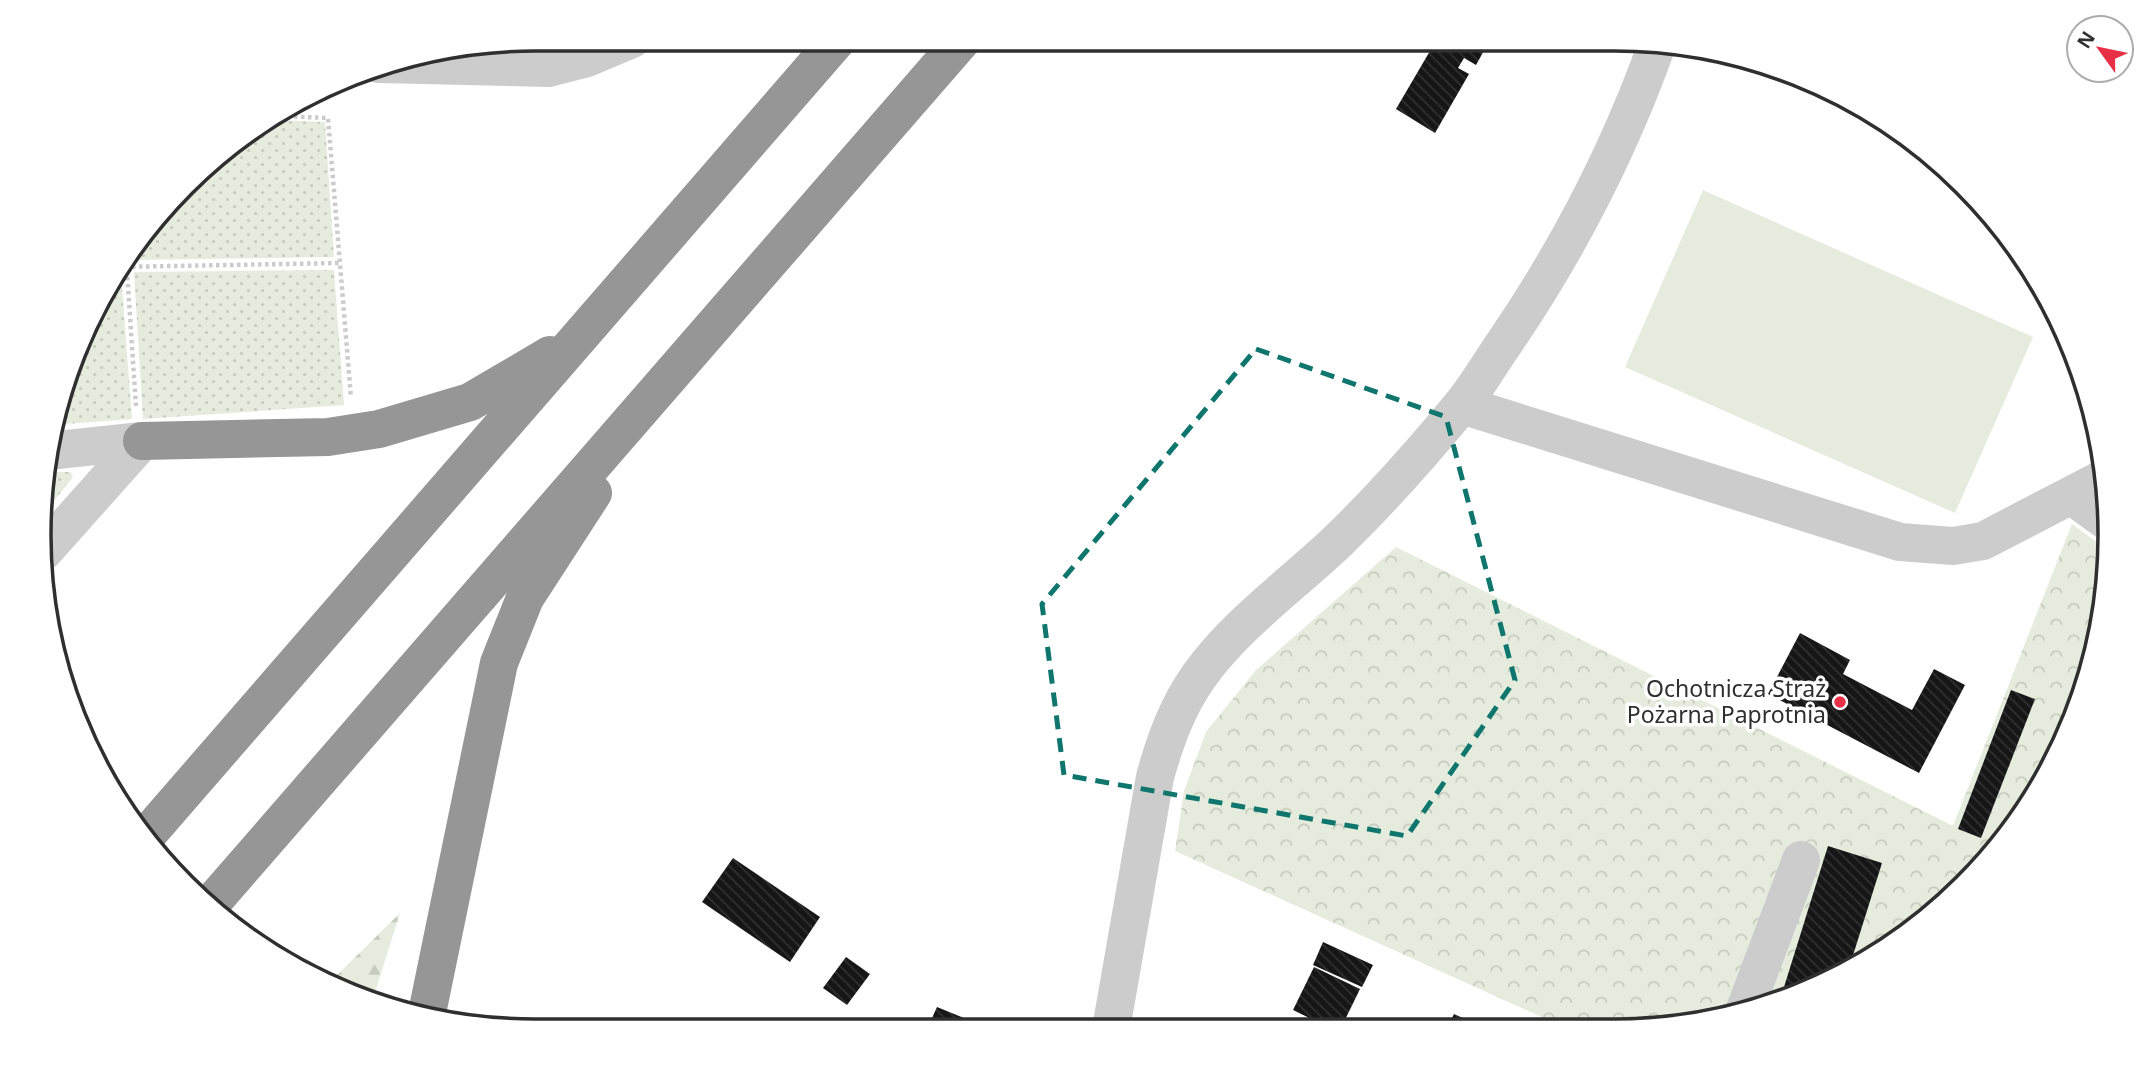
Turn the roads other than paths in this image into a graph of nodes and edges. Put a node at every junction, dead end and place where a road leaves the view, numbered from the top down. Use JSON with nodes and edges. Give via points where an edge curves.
{"nodes":[{"id":1,"x":604,"y":51,"type":"edge"},
{"id":2,"x":828,"y":51,"type":"edge"},
{"id":3,"x":952,"y":51,"type":"edge"},
{"id":4,"x":1654,"y":53,"type":"edge"},
{"id":5,"x":417,"y":66,"type":"edge"},
{"id":6,"x":576,"y":340,"type":"junction"},
{"id":7,"x":667,"y":376,"type":"junction"},
{"id":8,"x":1462,"y":405,"type":"junction"},
{"id":9,"x":139,"y":427,"type":"junction"},
{"id":10,"x":59,"y":448,"type":"edge"},
{"id":11,"x":2095,"y":483,"type":"edge"},
{"id":12,"x":2072,"y":496,"type":"junction"},
{"id":13,"x":2097,"y":514,"type":"edge"},
{"id":14,"x":51,"y":542,"type":"edge"},
{"id":15,"x":151,"y":830,"type":"edge"},
{"id":16,"x":1801,"y":860,"type":"dead end"},
{"id":17,"x":216,"y":899,"type":"edge"},
{"id":18,"x":1748,"y":1000,"type":"edge"},
{"id":19,"x":428,"y":1007,"type":"edge"},
{"id":20,"x":1113,"y":1019,"type":"edge"}],
"edges":[{"from":1,"to":5,"type":"street","via":[[548,68]]},
{"from":2,"to":6,"type":"highway"},
{"from":3,"to":7,"type":"highway"},
{"from":4,"to":8,"type":"street","via":[[1585,214],[1534,300]]},
{"from":6,"to":9,"type":"highway","via":[[470,402],[379,429],[328,438]]},
{"from":6,"to":15,"type":"highway"},
{"from":7,"to":17,"type":"highway"},
{"from":7,"to":19,"type":"highway","via":[[525,598],[499,663]]},
{"from":8,"to":12,"type":"street","via":[[1900,542],[1953,546],[1983,541]]},
{"from":8,"to":20,"type":"street","via":[[1340,538],[1225,646],[1181,706],[1155,777]]},
{"from":9,"to":10,"type":"street"},
{"from":9,"to":14,"type":"street"},
{"from":11,"to":12,"type":"street"},
{"from":12,"to":13,"type":"street"},
{"from":16,"to":18,"type":"street"}]}
